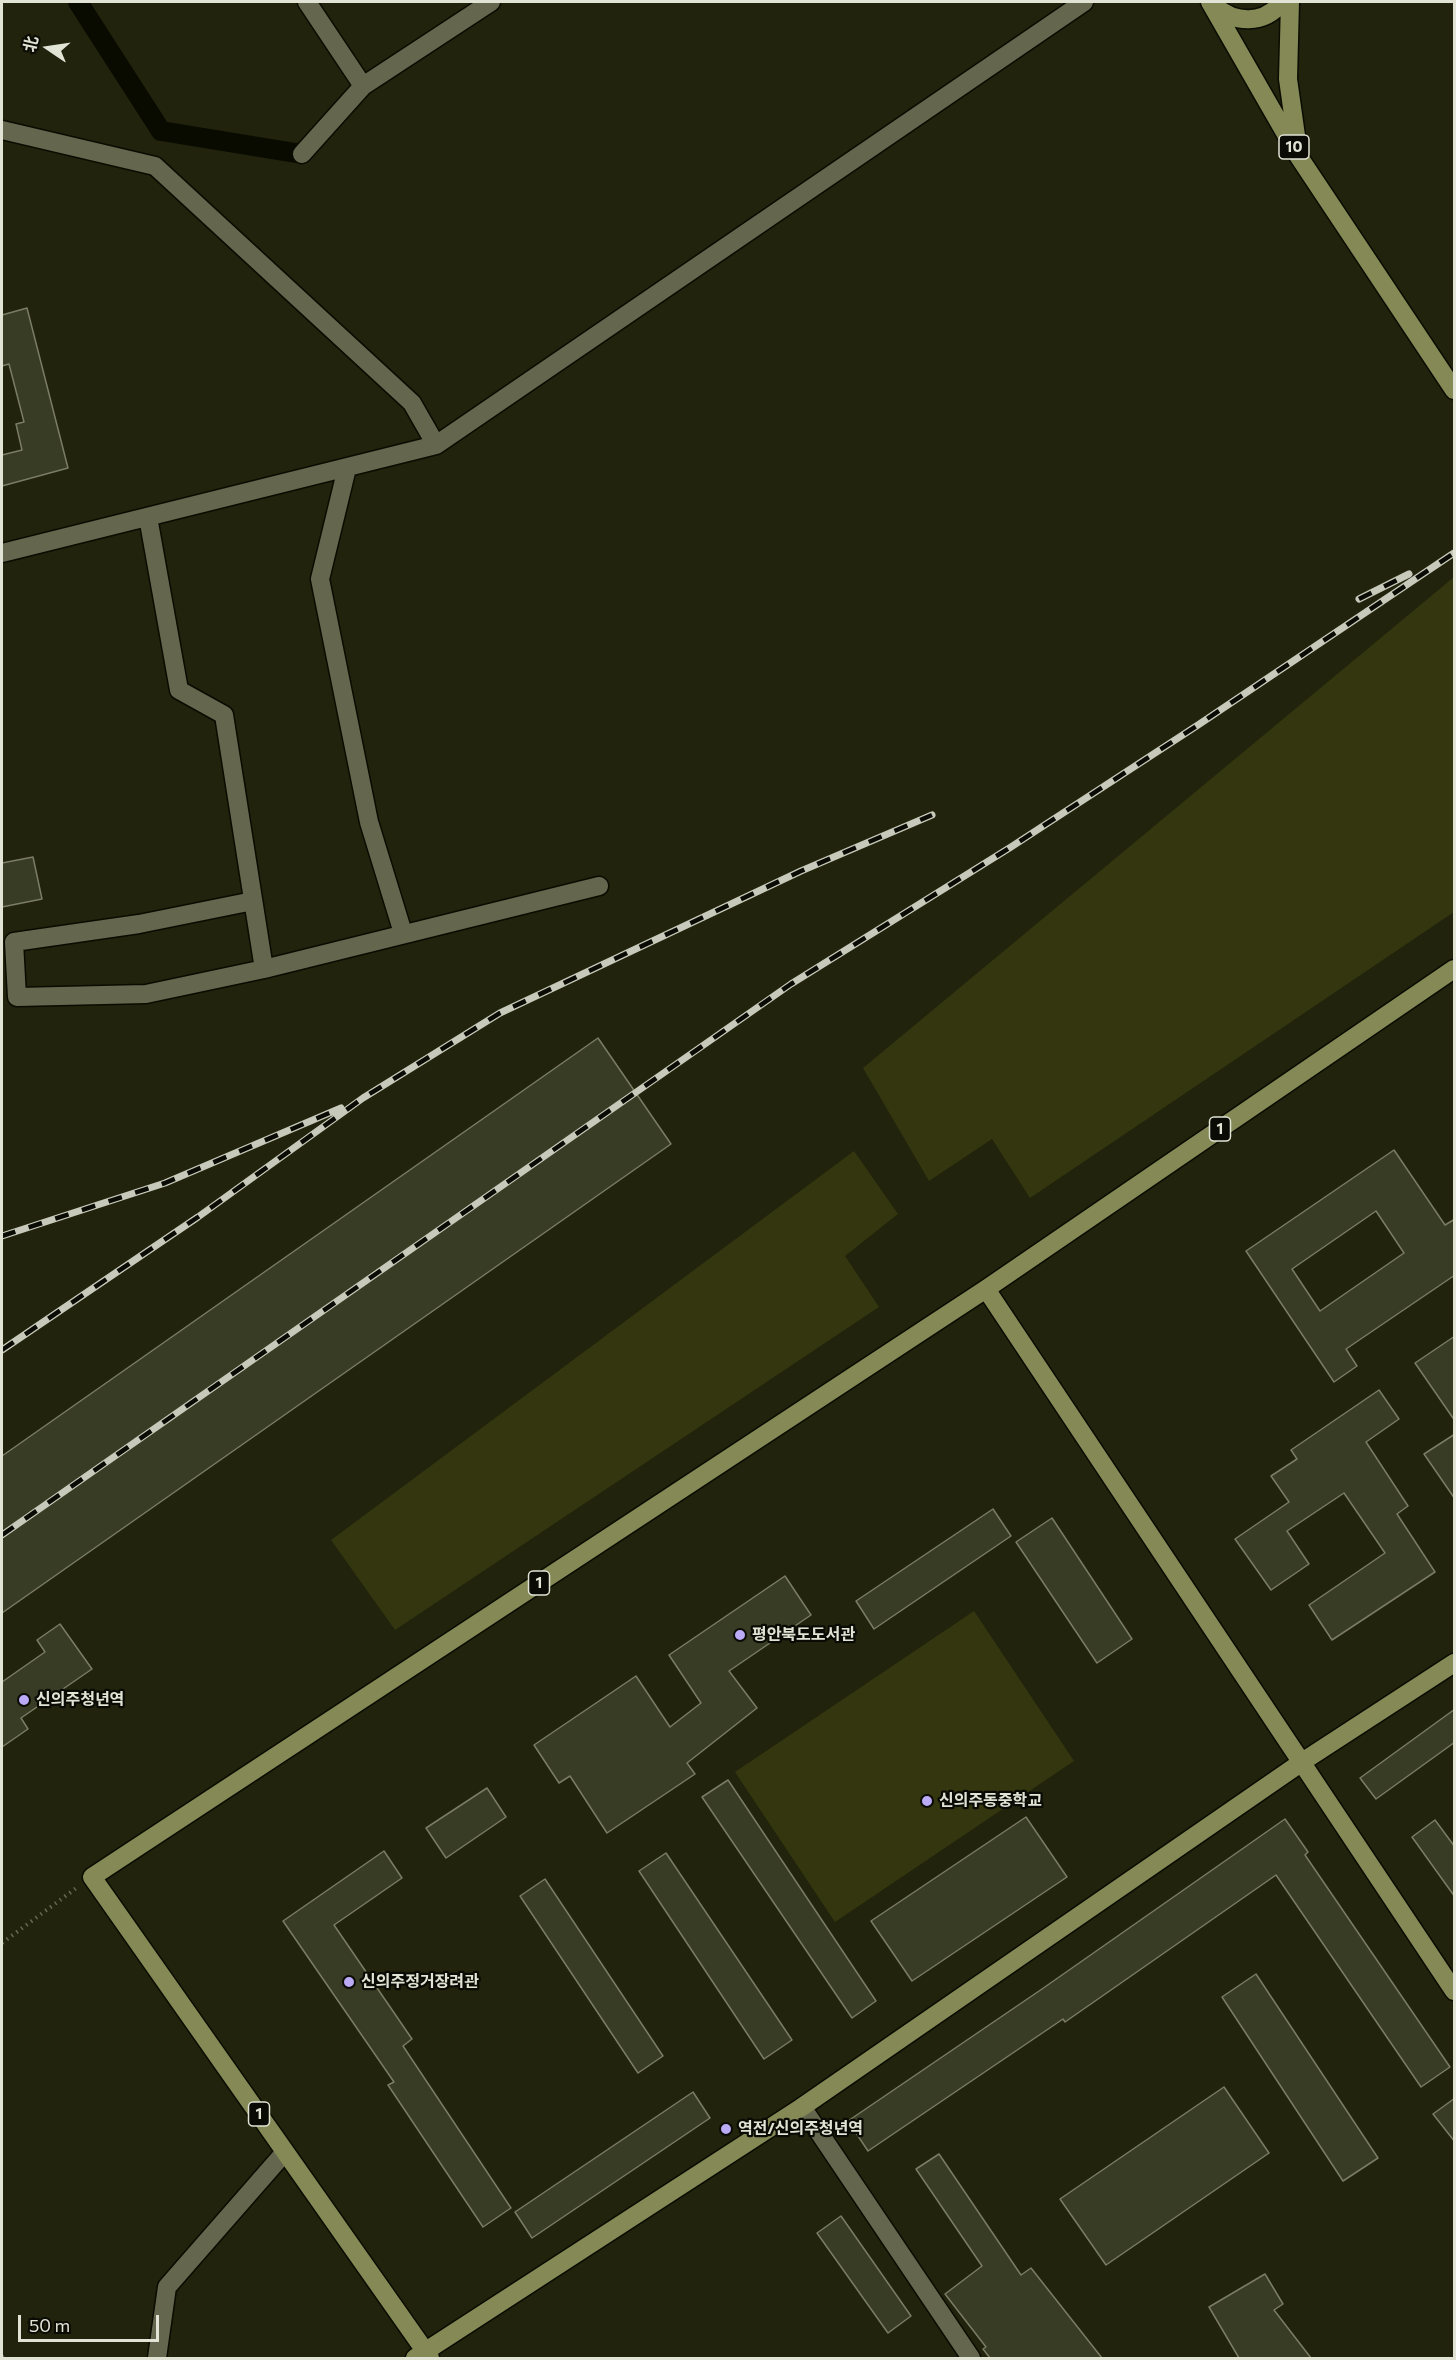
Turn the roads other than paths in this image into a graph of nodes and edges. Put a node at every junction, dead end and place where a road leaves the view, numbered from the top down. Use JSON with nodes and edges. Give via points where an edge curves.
{"nodes":[{"id":1,"x":307,"y":2,"type":"edge"},
{"id":2,"x":491,"y":2,"type":"edge"},
{"id":3,"x":1084,"y":2,"type":"edge"},
{"id":4,"x":1210,"y":2,"type":"edge"},
{"id":5,"x":1282,"y":2,"type":"edge"},
{"id":6,"x":1290,"y":2,"type":"edge"},
{"id":7,"x":363,"y":86,"type":"junction"},
{"id":8,"x":2,"y":130,"type":"edge"},
{"id":9,"x":302,"y":154,"type":"dead end"},
{"id":10,"x":1299,"y":157,"type":"junction"},
{"id":11,"x":1455,"y":390,"type":"edge"},
{"id":12,"x":436,"y":445,"type":"junction"},
{"id":13,"x":347,"y":468,"type":"junction"},
{"id":14,"x":148,"y":517,"type":"junction"},
{"id":15,"x":2,"y":553,"type":"edge"},
{"id":16,"x":599,"y":886,"type":"dead end"},
{"id":17,"x":253,"y":902,"type":"junction"},
{"id":18,"x":403,"y":933,"type":"junction"},
{"id":19,"x":264,"y":969,"type":"junction"},
{"id":20,"x":1455,"y":969,"type":"edge"},
{"id":21,"x":986,"y":1289,"type":"junction"},
{"id":22,"x":1455,"y":1663,"type":"edge"},
{"id":23,"x":1302,"y":1762,"type":"junction"},
{"id":24,"x":1455,"y":1991,"type":"edge"},
{"id":25,"x":801,"y":2107,"type":"junction"},
{"id":26,"x":285,"y":2152,"type":"junction"},
{"id":27,"x":424,"y":2356,"type":"edge"},
{"id":28,"x":158,"y":2358,"type":"edge"},
{"id":29,"x":971,"y":2358,"type":"edge"}],
"edges":[{"from":1,"to":7,"type":"street"},
{"from":2,"to":7,"type":"street"},
{"from":3,"to":12,"type":"street"},
{"from":4,"to":5,"type":"main road","via":[[1227,16],[1241,20],[1269,14]]},
{"from":4,"to":10,"type":"main road","number":"10"},
{"from":6,"to":10,"type":"main road","number":"10","via":[[1288,79]]},
{"from":7,"to":9,"type":"street"},
{"from":8,"to":12,"type":"street","via":[[154,166],[412,403]]},
{"from":10,"to":11,"type":"main road","number":"10"},
{"from":12,"to":13,"type":"street"},
{"from":13,"to":14,"type":"street"},
{"from":13,"to":18,"type":"street","via":[[320,579],[369,822]]},
{"from":14,"to":15,"type":"street"},
{"from":14,"to":17,"type":"street","via":[[179,690],[224,716]]},
{"from":16,"to":18,"type":"street"},
{"from":17,"to":19,"type":"street"},
{"from":17,"to":19,"type":"street","via":[[14,942],[16,997],[146,994]]},
{"from":18,"to":19,"type":"street"},
{"from":20,"to":21,"type":"main road","number":"1"},
{"from":21,"to":23,"type":"main road"},
{"from":21,"to":26,"type":"main road","number":"1","via":[[92,1877]]},
{"from":22,"to":23,"type":"main road"},
{"from":23,"to":24,"type":"main road"},
{"from":23,"to":25,"type":"main road"},
{"from":25,"to":27,"type":"main road"},
{"from":25,"to":29,"type":"street"},
{"from":26,"to":27,"type":"main road","number":"1"},
{"from":26,"to":28,"type":"street","via":[[167,2287]]}]}
